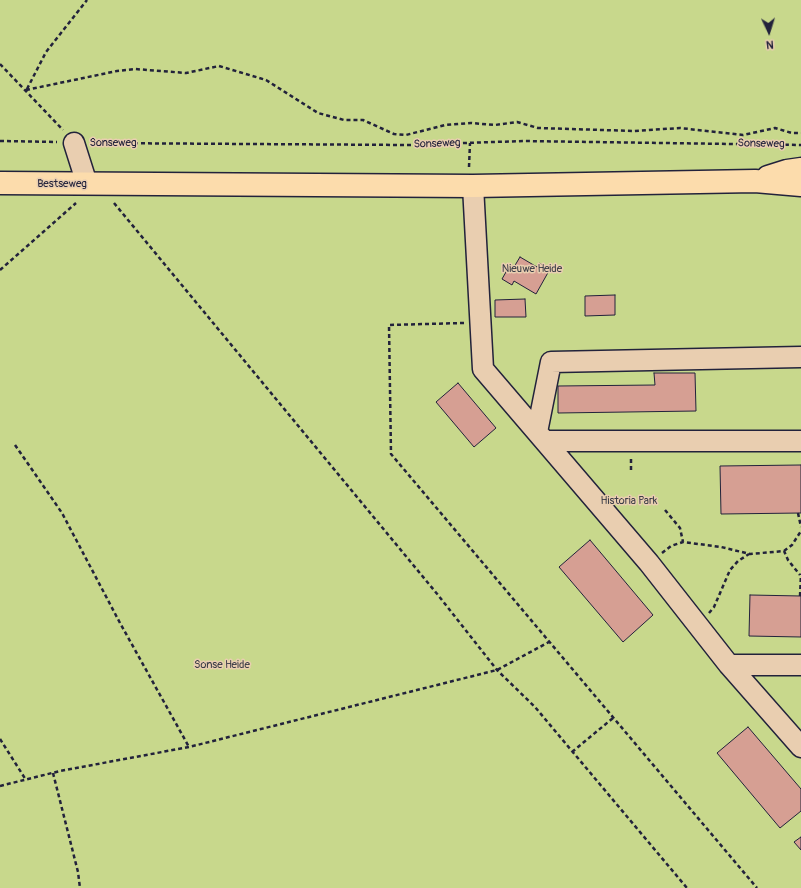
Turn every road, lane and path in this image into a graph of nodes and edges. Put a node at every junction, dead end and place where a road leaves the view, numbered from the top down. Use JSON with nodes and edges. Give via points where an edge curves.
{"nodes":[{"id":1,"x":87,"y":0,"type":"edge"},
{"id":2,"x":0,"y":64,"type":"edge"},
{"id":3,"x":26,"y":90,"type":"junction"},
{"id":4,"x":57,"y":124,"type":"dead end"},
{"id":5,"x":801,"y":133,"type":"edge"},
{"id":6,"x":0,"y":141,"type":"edge"},
{"id":7,"x":74,"y":143,"type":"junction"},
{"id":8,"x":470,"y":143,"type":"junction"},
{"id":9,"x":801,"y":145,"type":"edge"},
{"id":10,"x":801,"y":169,"type":"edge"},
{"id":11,"x":755,"y":181,"type":"junction"},
{"id":12,"x":0,"y":183,"type":"edge"},
{"id":13,"x":87,"y":184,"type":"junction"},
{"id":14,"x":801,"y":185,"type":"edge"},
{"id":15,"x":473,"y":186,"type":"junction"},
{"id":16,"x":113,"y":202,"type":"dead end"},
{"id":17,"x":0,"y":270,"type":"edge"},
{"id":18,"x":480,"y":322,"type":"junction"},
{"id":19,"x":801,"y":357,"type":"edge"},
{"id":20,"x":541,"y":437,"type":"junction"},
{"id":21,"x":801,"y":441,"type":"edge"},
{"id":22,"x":15,"y":445,"type":"dead end"},
{"id":23,"x":665,"y":510,"type":"dead end"},
{"id":24,"x":798,"y":513,"type":"dead end"},
{"id":25,"x":801,"y":527,"type":"edge"},
{"id":26,"x":801,"y":531,"type":"edge"},
{"id":27,"x":683,"y":542,"type":"junction"},
{"id":28,"x":784,"y":550,"type":"junction"},
{"id":29,"x":750,"y":554,"type":"junction"},
{"id":30,"x":649,"y":563,"type":"junction"},
{"id":31,"x":801,"y":574,"type":"edge"},
{"id":32,"x":800,"y":596,"type":"dead end"},
{"id":33,"x":696,"y":623,"type":"junction"},
{"id":34,"x":549,"y":642,"type":"junction"},
{"id":35,"x":729,"y":665,"type":"junction"},
{"id":36,"x":801,"y":665,"type":"edge"},
{"id":37,"x":498,"y":670,"type":"junction"},
{"id":38,"x":613,"y":718,"type":"junction"},
{"id":39,"x":0,"y":739,"type":"edge"},
{"id":40,"x":801,"y":746,"type":"edge"},
{"id":41,"x":189,"y":747,"type":"junction"},
{"id":42,"x":572,"y":752,"type":"junction"},
{"id":43,"x":53,"y":773,"type":"junction"},
{"id":44,"x":26,"y":780,"type":"junction"},
{"id":45,"x":0,"y":786,"type":"edge"},
{"id":46,"x":80,"y":888,"type":"edge"},
{"id":47,"x":687,"y":888,"type":"edge"},
{"id":48,"x":757,"y":888,"type":"edge"}],
"edges":[{"from":1,"to":3,"type":"path","via":[[46,52]]},
{"from":2,"to":3,"type":"path"},
{"from":3,"to":4,"type":"path"},
{"from":3,"to":5,"type":"path","via":[[117,71],[186,73],[219,66],[266,80],[318,113],[344,120],[363,120],[394,134],[406,135],[445,125],[495,125],[517,122],[538,128],[634,131],[680,128],[743,135],[775,128]]},
{"from":6,"to":7,"type":"path"},
{"from":7,"to":8,"type":"path","name":"Sonseweg"},
{"from":7,"to":13,"type":"street"},
{"from":8,"to":9,"type":"path","name":"Sonseweg","via":[[523,141]]},
{"from":8,"to":15,"type":"path","via":[[469,177]]},
{"from":10,"to":11,"type":"main road"},
{"from":11,"to":14,"type":"main road"},
{"from":11,"to":15,"type":"main road"},
{"from":12,"to":13,"type":"main road","name":"Bestseweg"},
{"from":13,"to":15,"type":"main road","name":"Bestseweg"},
{"from":13,"to":17,"type":"path","via":[[74,206]]},
{"from":15,"to":18,"type":"street"},
{"from":16,"to":37,"type":"path"},
{"from":18,"to":20,"type":"street","via":[[483,369]]},
{"from":18,"to":34,"type":"path","via":[[389,325],[391,454]]},
{"from":19,"to":20,"type":"street","via":[[551,362]]},
{"from":20,"to":21,"type":"street"},
{"from":20,"to":30,"type":"street"},
{"from":22,"to":41,"type":"path","via":[[62,513]]},
{"from":23,"to":27,"type":"path","via":[[676,522]]},
{"from":24,"to":25,"type":"path"},
{"from":26,"to":28,"type":"path","via":[[792,545]]},
{"from":27,"to":29,"type":"path"},
{"from":27,"to":30,"type":"path","via":[[671,546]]},
{"from":28,"to":29,"type":"path"},
{"from":28,"to":31,"type":"path","via":[[788,560]]},
{"from":29,"to":33,"type":"path","via":[[738,561],[730,570],[714,607]]},
{"from":30,"to":33,"type":"street"},
{"from":31,"to":32,"type":"path"},
{"from":33,"to":35,"type":"street"},
{"from":34,"to":37,"type":"path"},
{"from":34,"to":38,"type":"path"},
{"from":35,"to":36,"type":"street"},
{"from":35,"to":40,"type":"street"},
{"from":37,"to":41,"type":"path"},
{"from":37,"to":42,"type":"path","via":[[535,707]]},
{"from":38,"to":42,"type":"path"},
{"from":38,"to":48,"type":"path"},
{"from":39,"to":44,"type":"path"},
{"from":41,"to":43,"type":"path"},
{"from":42,"to":47,"type":"path"},
{"from":43,"to":44,"type":"path"},
{"from":43,"to":46,"type":"path"},
{"from":44,"to":45,"type":"path"}]}
